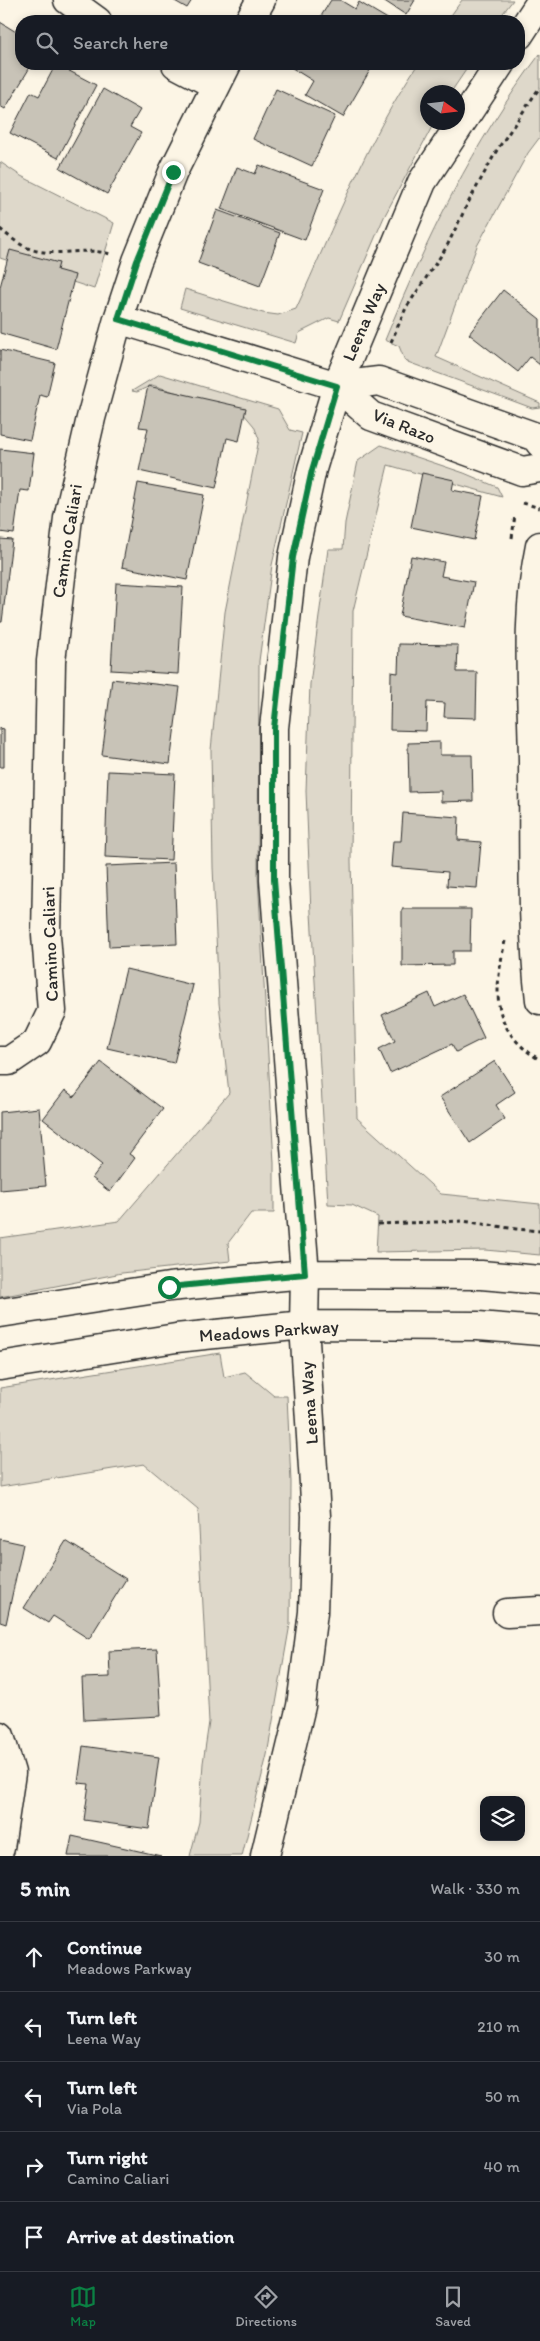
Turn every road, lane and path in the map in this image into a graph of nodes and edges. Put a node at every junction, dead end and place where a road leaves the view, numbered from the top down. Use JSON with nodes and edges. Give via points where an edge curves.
{"nodes":[{"id":1,"x":68,"y":0,"type":"edge"},
{"id":2,"x":261,"y":0,"type":"edge"},
{"id":3,"x":540,"y":3,"type":"edge"},
{"id":4,"x":89,"y":15,"type":"edge"},
{"id":5,"x":252,"y":15,"type":"edge"},
{"id":6,"x":525,"y":26,"type":"edge"},
{"id":7,"x":204,"y":70,"type":"edge"},
{"id":8,"x":496,"y":70,"type":"edge"},
{"id":9,"x":222,"y":74,"type":"edge"},
{"id":10,"x":540,"y":88,"type":"edge"},
{"id":11,"x":0,"y":229,"type":"edge"},
{"id":12,"x":137,"y":261,"type":"junction"},
{"id":13,"x":118,"y":319,"type":"junction"},
{"id":14,"x":391,"y":342,"type":"dead end"},
{"id":15,"x":337,"y":386,"type":"junction"},
{"id":16,"x":540,"y":443,"type":"edge"},
{"id":17,"x":540,"y":468,"type":"edge"},
{"id":18,"x":523,"y":503,"type":"dead end"},
{"id":19,"x":540,"y":508,"type":"edge"},
{"id":20,"x":540,"y":546,"type":"edge"},
{"id":21,"x":540,"y":1000,"type":"edge"},
{"id":22,"x":0,"y":1061,"type":"edge"},
{"id":23,"x":378,"y":1224,"type":"dead end"},
{"id":24,"x":540,"y":1231,"type":"edge"},
{"id":25,"x":305,"y":1274,"type":"junction"},
{"id":26,"x":540,"y":1280,"type":"edge"},
{"id":27,"x":0,"y":1313,"type":"edge"},
{"id":28,"x":304,"y":1325,"type":"junction"},
{"id":29,"x":540,"y":1331,"type":"edge"},
{"id":30,"x":0,"y":1366,"type":"edge"},
{"id":31,"x":540,"y":1611,"type":"edge"},
{"id":32,"x":507,"y":1613,"type":"dead end"},
{"id":33,"x":0,"y":1736,"type":"edge"},
{"id":34,"x":0,"y":1848,"type":"edge"},
{"id":35,"x":266,"y":1856,"type":"edge"}],
"edges":[{"from":1,"to":4,"type":"street"},
{"from":2,"to":5,"type":"street"},
{"from":3,"to":6,"type":"street"},
{"from":7,"to":9,"type":"street"},
{"from":8,"to":15,"type":"street","name":"Leena Way","via":[[422,182]]},
{"from":9,"to":12,"type":"street","name":"Camino Caliari","via":[[173,172]]},
{"from":10,"to":14,"type":"path","via":[[498,150],[446,248],[406,308]]},
{"from":11,"to":12,"type":"path","via":[[35,251],[104,252]]},
{"from":12,"to":13,"type":"street","name":"Camino Caliari"},
{"from":13,"to":15,"type":"street"},
{"from":13,"to":22,"type":"street","name":"Camino Caliari","via":[[68,518],[51,661],[46,935],[52,1012],[37,1042],[9,1061]]},
{"from":15,"to":16,"type":"street","name":"Via Razo","via":[[380,380],[536,438]]},
{"from":15,"to":17,"type":"street","name":"Via Razo","via":[[371,416],[522,471]]},
{"from":15,"to":25,"type":"street","name":"Leena Way","via":[[312,470],[293,557],[274,728],[274,880]]},
{"from":18,"to":19,"type":"path"},
{"from":20,"to":21,"type":"street","via":[[531,623]]},
{"from":23,"to":24,"type":"path","via":[[463,1221]]},
{"from":25,"to":26,"type":"street","via":[[481,1275]]},
{"from":25,"to":27,"type":"street","via":[[169,1287]]},
{"from":25,"to":28,"type":"street","name":"Leena Way"},
{"from":28,"to":29,"type":"street","name":"Meadows Parkway","via":[[478,1326]]},
{"from":28,"to":30,"type":"street","name":"Meadows Parkway","via":[[176,1338]]},
{"from":28,"to":35,"type":"street","name":"Leena Way","via":[[316,1516],[313,1612],[301,1706]]},
{"from":31,"to":32,"type":"street"},
{"from":33,"to":34,"type":"street","via":[[11,1773]]}]}
